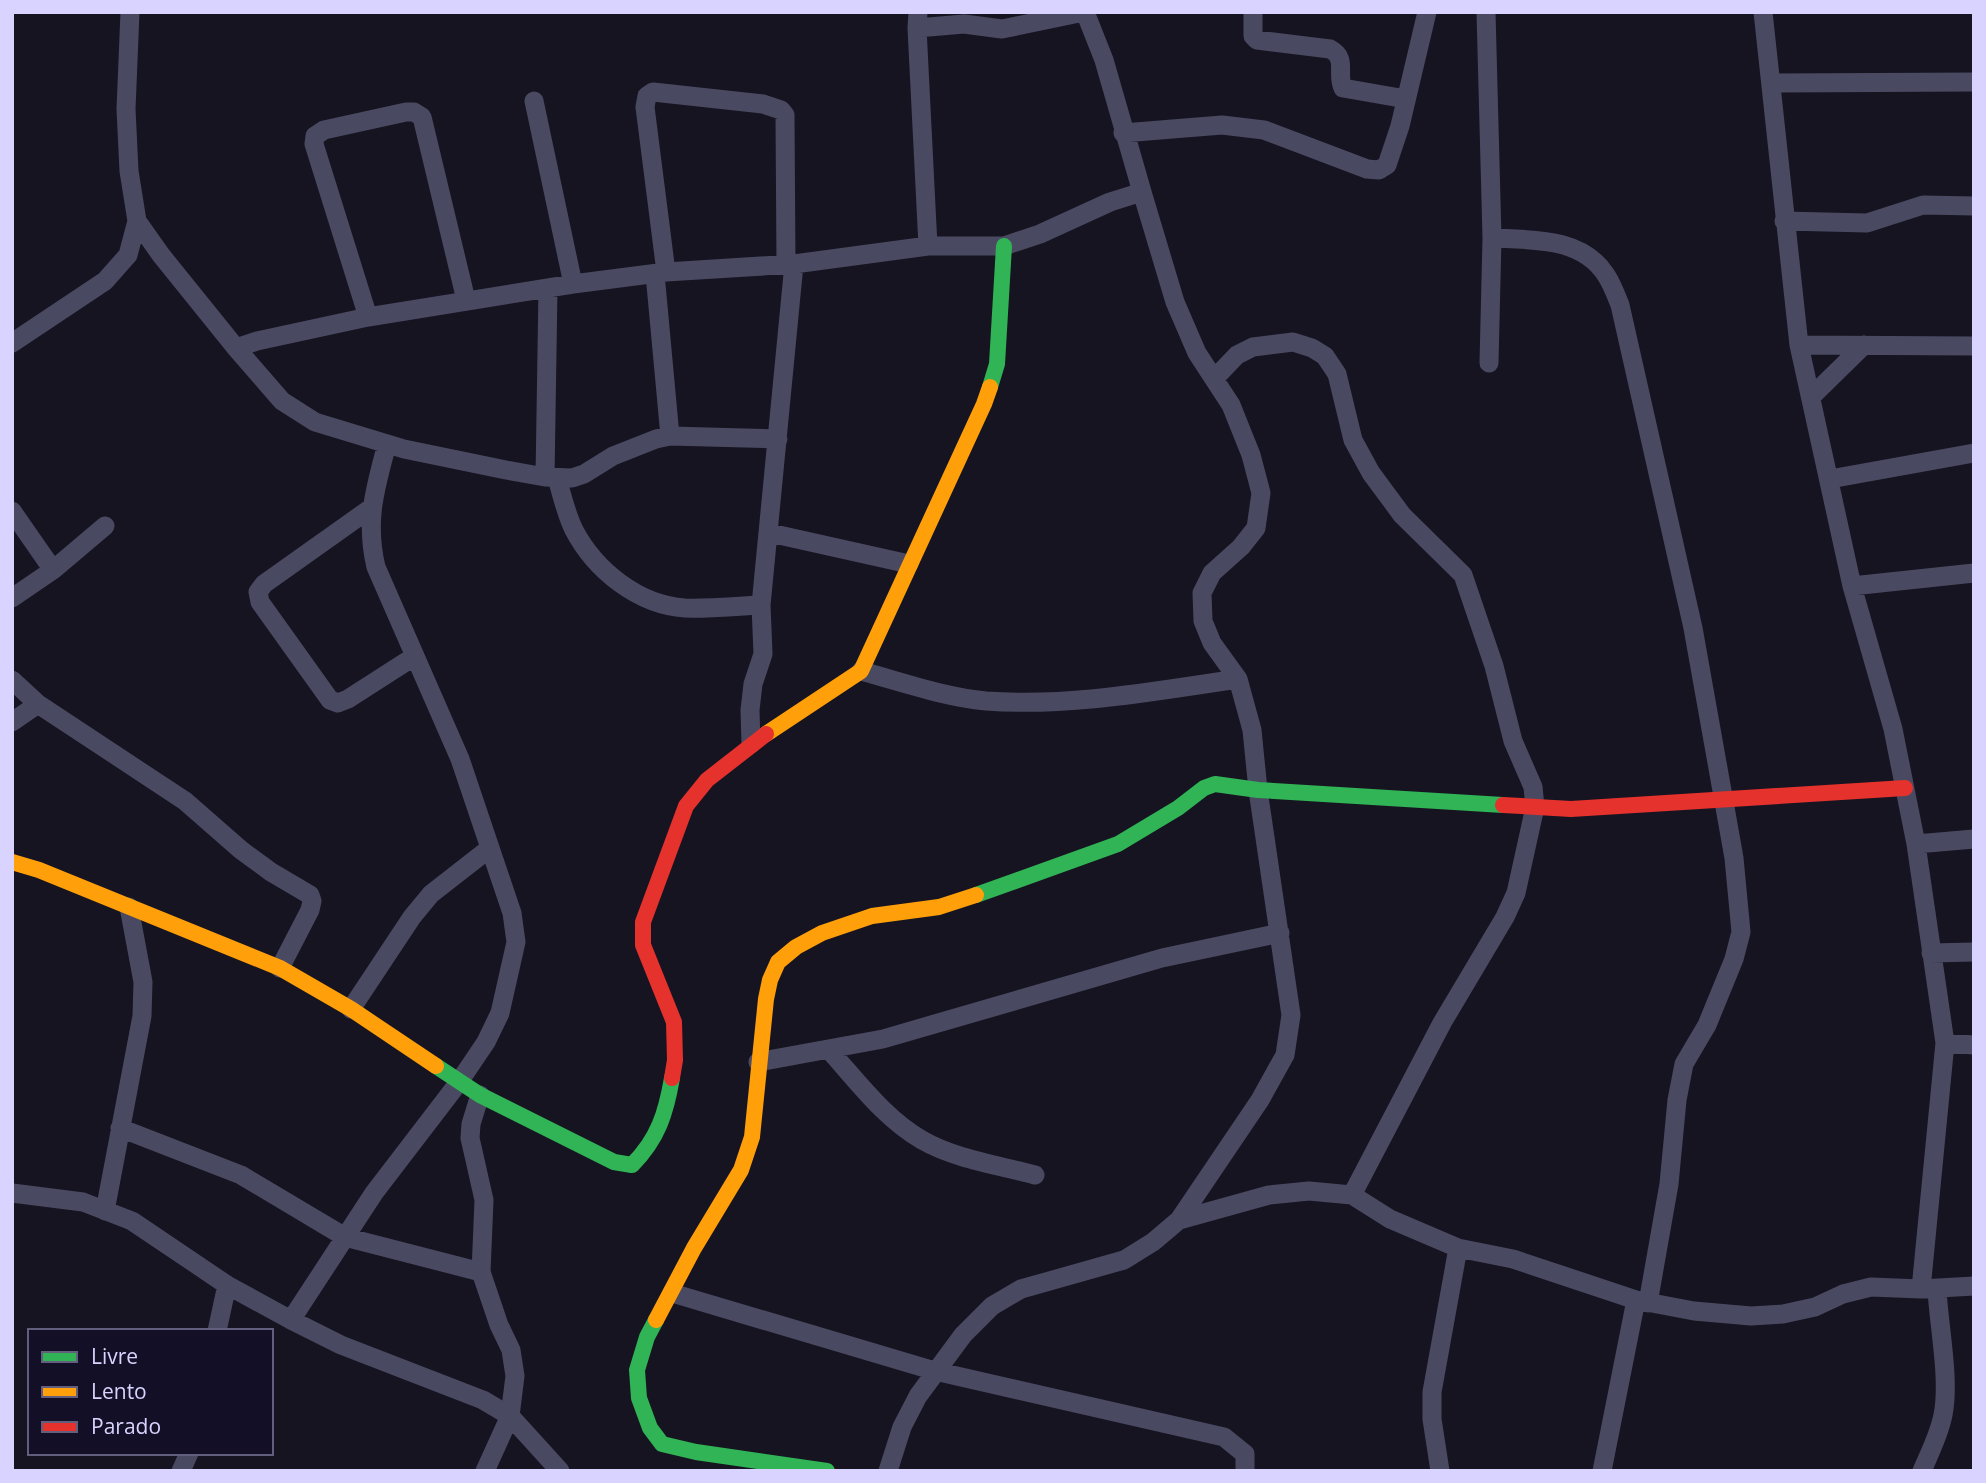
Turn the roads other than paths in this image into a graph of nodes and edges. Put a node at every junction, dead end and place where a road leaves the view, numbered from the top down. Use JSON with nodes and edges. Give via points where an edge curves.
{"nodes":[{"id":1,"x":130,"y":12,"type":"edge"},
{"id":2,"x":1084,"y":12,"type":"edge"},
{"id":3,"x":1253,"y":12,"type":"edge"},
{"id":4,"x":1427,"y":12,"type":"edge"},
{"id":5,"x":1486,"y":12,"type":"edge"},
{"id":6,"x":1763,"y":12,"type":"edge"},
{"id":7,"x":917,"y":20,"type":"edge"},
{"id":8,"x":1974,"y":82,"type":"edge"},
{"id":9,"x":1771,"y":83,"type":"junction"},
{"id":10,"x":1406,"y":99,"type":"junction"},
{"id":11,"x":534,"y":101,"type":"dead end"},
{"id":12,"x":1123,"y":133,"type":"junction"},
{"id":13,"x":1142,"y":192,"type":"junction"},
{"id":14,"x":1974,"y":205,"type":"edge"},
{"id":15,"x":138,"y":220,"type":"junction"},
{"id":16,"x":1784,"y":221,"type":"junction"},
{"id":17,"x":1492,"y":238,"type":"junction"},
{"id":18,"x":928,"y":246,"type":"junction"},
{"id":19,"x":1004,"y":246,"type":"junction"},
{"id":20,"x":790,"y":264,"type":"junction"},
{"id":21,"x":661,"y":273,"type":"junction"},
{"id":22,"x":573,"y":284,"type":"junction"},
{"id":23,"x":548,"y":288,"type":"junction"},
{"id":24,"x":466,"y":300,"type":"junction"},
{"id":25,"x":368,"y":317,"type":"junction"},
{"id":26,"x":12,"y":343,"type":"edge"},
{"id":27,"x":1799,"y":345,"type":"junction"},
{"id":28,"x":1864,"y":345,"type":"junction"},
{"id":29,"x":1974,"y":346,"type":"edge"},
{"id":30,"x":236,"y":348,"type":"junction"},
{"id":31,"x":1489,"y":363,"type":"dead end"},
{"id":32,"x":1214,"y":379,"type":"junction"},
{"id":33,"x":1812,"y":396,"type":"junction"},
{"id":34,"x":670,"y":436,"type":"junction"},
{"id":35,"x":778,"y":439,"type":"junction"},
{"id":36,"x":387,"y":444,"type":"junction"},
{"id":37,"x":1974,"y":453,"type":"edge"},
{"id":38,"x":551,"y":477,"type":"junction"},
{"id":39,"x":1829,"y":479,"type":"junction"},
{"id":40,"x":370,"y":508,"type":"junction"},
{"id":41,"x":12,"y":511,"type":"edge"},
{"id":42,"x":106,"y":526,"type":"dead end"},
{"id":43,"x":770,"y":533,"type":"junction"},
{"id":44,"x":909,"y":564,"type":"junction"},
{"id":45,"x":53,"y":570,"type":"junction"},
{"id":46,"x":1974,"y":573,"type":"edge"},
{"id":47,"x":1852,"y":586,"type":"junction"},
{"id":48,"x":12,"y":598,"type":"edge"},
{"id":49,"x":761,"y":605,"type":"junction"},
{"id":50,"x":415,"y":656,"type":"junction"},
{"id":51,"x":861,"y":671,"type":"junction"},
{"id":52,"x":1238,"y":679,"type":"junction"},
{"id":53,"x":12,"y":680,"type":"edge"},
{"id":54,"x":38,"y":704,"type":"junction"},
{"id":55,"x":12,"y":722,"type":"edge"},
{"id":56,"x":751,"y":744,"type":"junction"},
{"id":57,"x":1905,"y":788,"type":"junction"},
{"id":58,"x":1258,"y":790,"type":"junction"},
{"id":59,"x":1723,"y":801,"type":"junction"},
{"id":60,"x":1535,"y":807,"type":"junction"},
{"id":61,"x":1974,"y":839,"type":"edge"},
{"id":62,"x":1916,"y":844,"type":"junction"},
{"id":63,"x":490,"y":848,"type":"junction"},
{"id":64,"x":12,"y":862,"type":"edge"},
{"id":65,"x":129,"y":906,"type":"junction"},
{"id":66,"x":1280,"y":933,"type":"junction"},
{"id":67,"x":1974,"y":952,"type":"edge"},
{"id":68,"x":1931,"y":953,"type":"junction"},
{"id":69,"x":280,"y":968,"type":"junction"},
{"id":70,"x":351,"y":1009,"type":"junction"},
{"id":71,"x":1945,"y":1043,"type":"junction"},
{"id":72,"x":1974,"y":1045,"type":"edge"},
{"id":73,"x":829,"y":1050,"type":"junction"},
{"id":74,"x":758,"y":1062,"type":"junction"},
{"id":75,"x":459,"y":1082,"type":"junction"},
{"id":76,"x":480,"y":1095,"type":"junction"},
{"id":77,"x":120,"y":1128,"type":"junction"},
{"id":78,"x":1035,"y":1175,"type":"dead end"},
{"id":79,"x":12,"y":1193,"type":"edge"},
{"id":80,"x":1352,"y":1195,"type":"junction"},
{"id":81,"x":105,"y":1211,"type":"junction"},
{"id":82,"x":1179,"y":1220,"type":"junction"},
{"id":83,"x":345,"y":1237,"type":"junction"},
{"id":84,"x":1458,"y":1248,"type":"junction"},
{"id":85,"x":481,"y":1272,"type":"junction"},
{"id":86,"x":226,"y":1285,"type":"junction"},
{"id":87,"x":1974,"y":1286,"type":"edge"},
{"id":88,"x":1929,"y":1290,"type":"junction"},
{"id":89,"x":672,"y":1293,"type":"junction"},
{"id":90,"x":1642,"y":1301,"type":"junction"},
{"id":91,"x":291,"y":1320,"type":"junction"},
{"id":92,"x":217,"y":1329,"type":"edge"},
{"id":93,"x":935,"y":1371,"type":"junction"},
{"id":94,"x":510,"y":1416,"type":"junction"},
{"id":95,"x":188,"y":1455,"type":"edge"},
{"id":96,"x":1925,"y":1470,"type":"edge"},
{"id":97,"x":181,"y":1471,"type":"edge"},
{"id":98,"x":485,"y":1471,"type":"edge"},
{"id":99,"x":560,"y":1471,"type":"edge"},
{"id":100,"x":827,"y":1471,"type":"edge"},
{"id":101,"x":888,"y":1471,"type":"edge"},
{"id":102,"x":1245,"y":1471,"type":"edge"},
{"id":103,"x":1440,"y":1471,"type":"edge"},
{"id":104,"x":1602,"y":1471,"type":"edge"}],
"edges":[{"from":1,"to":15,"type":"street","via":[[128,171]]},
{"from":2,"to":7,"type":"street","via":[[1002,29]]},
{"from":2,"to":12,"type":"street","via":[[1104,60]]},
{"from":3,"to":10,"type":"street","via":[[1257,40],[1330,49],[1342,60],[1343,88]]},
{"from":4,"to":10,"type":"street"},
{"from":5,"to":17,"type":"street"},
{"from":6,"to":9,"type":"street"},
{"from":7,"to":18,"type":"street"},
{"from":8,"to":9,"type":"street"},
{"from":9,"to":16,"type":"street"},
{"from":10,"to":12,"type":"street","via":[[1387,165],[1379,170],[1264,130],[1222,125]]},
{"from":11,"to":22,"type":"street"},
{"from":12,"to":13,"type":"street"},
{"from":13,"to":19,"type":"street"},
{"from":13,"to":32,"type":"street","via":[[1175,302]]},
{"from":14,"to":16,"type":"street","via":[[1923,205],[1867,223]]},
{"from":15,"to":26,"type":"street","via":[[128,255],[105,281]]},
{"from":15,"to":30,"type":"street"},
{"from":16,"to":27,"type":"street"},
{"from":17,"to":31,"type":"street"},
{"from":17,"to":59,"type":"street","via":[[1565,244],[1593,259],[1620,305],[1693,628]]},
{"from":18,"to":19,"type":"street"},
{"from":18,"to":20,"type":"street"},
{"from":19,"to":44,"type":"street","via":[[997,364],[984,404]]},
{"from":20,"to":21,"type":"street"},
{"from":20,"to":21,"type":"street","via":[[785,115],[763,104],[653,92],[645,107]]},
{"from":20,"to":35,"type":"street"},
{"from":21,"to":22,"type":"street"},
{"from":21,"to":34,"type":"street"},
{"from":22,"to":23,"type":"street"},
{"from":23,"to":24,"type":"street"},
{"from":23,"to":38,"type":"street"},
{"from":24,"to":25,"type":"street"},
{"from":24,"to":25,"type":"street","via":[[422,117],[406,112],[324,130],[313,144]]},
{"from":25,"to":30,"type":"street"},
{"from":27,"to":28,"type":"street"},
{"from":27,"to":33,"type":"street"},
{"from":28,"to":29,"type":"street"},
{"from":28,"to":33,"type":"street"},
{"from":30,"to":36,"type":"street","via":[[282,401],[315,422]]},
{"from":32,"to":52,"type":"street","via":[[1231,405],[1261,493],[1256,528],[1212,573],[1202,593],[1203,621],[1212,643]]},
{"from":32,"to":60,"type":"street","via":[[1252,346],[1293,342],[1325,356],[1337,374],[1353,440],[1371,473],[1402,515],[1463,575],[1513,741],[1533,787]]},
{"from":33,"to":39,"type":"street"},
{"from":34,"to":35,"type":"street"},
{"from":34,"to":38,"type":"street","via":[[613,456],[584,474]]},
{"from":35,"to":43,"type":"street"},
{"from":36,"to":38,"type":"street"},
{"from":36,"to":40,"type":"street"},
{"from":37,"to":39,"type":"street"},
{"from":38,"to":49,"type":"street","via":[[584,546],[625,588],[683,608]]},
{"from":39,"to":47,"type":"street"},
{"from":40,"to":50,"type":"street","via":[[370,543],[376,567]]},
{"from":40,"to":50,"type":"street","via":[[264,584],[258,592],[260,602],[330,700],[338,703]]},
{"from":41,"to":45,"type":"street"},
{"from":42,"to":45,"type":"street"},
{"from":43,"to":44,"type":"street"},
{"from":43,"to":49,"type":"street"},
{"from":44,"to":51,"type":"street"},
{"from":45,"to":48,"type":"street"},
{"from":46,"to":47,"type":"street"},
{"from":47,"to":57,"type":"street"},
{"from":49,"to":56,"type":"street","via":[[763,654],[753,684]]},
{"from":50,"to":63,"type":"street","via":[[460,759]]},
{"from":51,"to":52,"type":"street","via":[[955,696],[1031,702]]},
{"from":51,"to":56,"type":"street"},
{"from":52,"to":58,"type":"street","via":[[1252,730]]},
{"from":53,"to":54,"type":"street"},
{"from":54,"to":55,"type":"street"},
{"from":54,"to":69,"type":"street","via":[[185,801],[241,850],[310,895],[310,910]]},
{"from":56,"to":76,"type":"street","via":[[707,780],[686,806],[643,922],[643,945],[675,1035],[667,1110],[648,1149],[632,1165],[614,1162]]},
{"from":57,"to":59,"type":"street"},
{"from":57,"to":62,"type":"street"},
{"from":58,"to":60,"type":"street"},
{"from":58,"to":66,"type":"street"},
{"from":58,"to":74,"type":"street","via":[[1215,784],[1118,844],[940,907],[872,916],[796,947],[779,962],[770,980]]},
{"from":59,"to":60,"type":"street"},
{"from":59,"to":90,"type":"street","via":[[1741,932],[1707,1025],[1684,1064],[1669,1184]]},
{"from":60,"to":80,"type":"street","via":[[1516,893],[1505,917],[1441,1023]]},
{"from":61,"to":62,"type":"street"},
{"from":62,"to":68,"type":"street"},
{"from":63,"to":70,"type":"street","via":[[430,894]]},
{"from":63,"to":75,"type":"street","via":[[512,913],[516,942],[500,1013]]},
{"from":64,"to":65,"type":"street"},
{"from":65,"to":69,"type":"street"},
{"from":65,"to":77,"type":"street","via":[[143,982],[142,1016]]},
{"from":66,"to":73,"type":"street","via":[[1162,958],[883,1039]]},
{"from":66,"to":82,"type":"street","via":[[1291,1015],[1285,1055]]},
{"from":67,"to":68,"type":"street"},
{"from":68,"to":71,"type":"street"},
{"from":69,"to":70,"type":"street"},
{"from":70,"to":75,"type":"street"},
{"from":71,"to":72,"type":"street"},
{"from":71,"to":88,"type":"street"},
{"from":73,"to":74,"type":"street"},
{"from":73,"to":78,"type":"street","via":[[875,1100],[922,1139],[947,1151]]},
{"from":74,"to":89,"type":"street","via":[[751,1138],[741,1170]]},
{"from":75,"to":76,"type":"street"},
{"from":75,"to":83,"type":"street"},
{"from":76,"to":85,"type":"street","via":[[470,1138],[484,1200]]},
{"from":77,"to":81,"type":"street"},
{"from":77,"to":83,"type":"street","via":[[241,1175]]},
{"from":79,"to":81,"type":"street","via":[[83,1202]]},
{"from":80,"to":82,"type":"street","via":[[1309,1191],[1269,1195]]},
{"from":80,"to":84,"type":"street","via":[[1390,1219]]},
{"from":81,"to":86,"type":"street","via":[[132,1221]]},
{"from":82,"to":93,"type":"street","via":[[1124,1260],[1021,1289],[992,1306]]},
{"from":83,"to":85,"type":"street"},
{"from":83,"to":91,"type":"street"},
{"from":84,"to":90,"type":"street","via":[[1513,1259]]},
{"from":84,"to":103,"type":"street","via":[[1432,1392]]},
{"from":85,"to":94,"type":"street","via":[[512,1350],[515,1376]]},
{"from":86,"to":91,"type":"street"},
{"from":86,"to":92,"type":"street"},
{"from":87,"to":88,"type":"street"},
{"from":88,"to":90,"type":"street","via":[[1871,1287],[1815,1307],[1751,1316]]},
{"from":88,"to":96,"type":"street","via":[[1945,1391],[1937,1437]]},
{"from":89,"to":93,"type":"street"},
{"from":89,"to":100,"type":"street","via":[[636,1370],[639,1398],[656,1438],[662,1444],[696,1452]]},
{"from":90,"to":104,"type":"street"},
{"from":91,"to":94,"type":"street","via":[[341,1345],[483,1400]]},
{"from":93,"to":101,"type":"street","via":[[902,1427]]},
{"from":93,"to":102,"type":"street","via":[[1223,1437],[1245,1454]]},
{"from":94,"to":98,"type":"street"},
{"from":94,"to":99,"type":"street"},
{"from":95,"to":97,"type":"street"}]}
